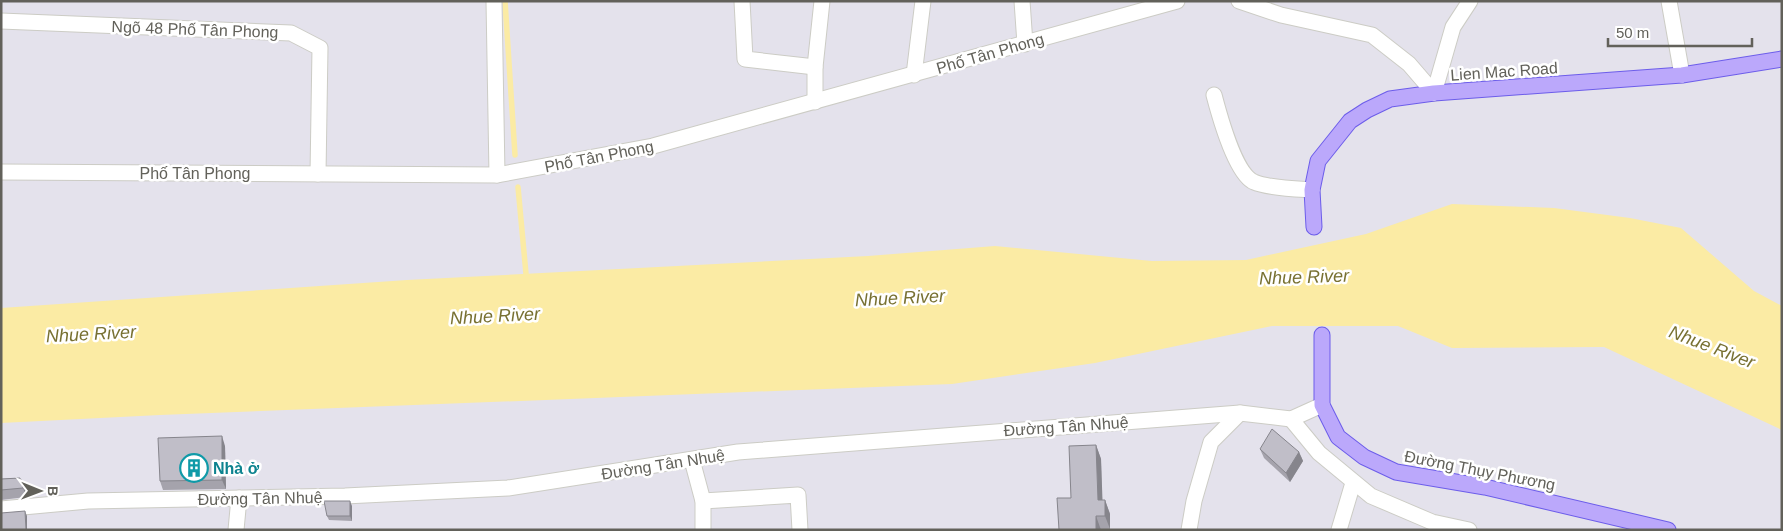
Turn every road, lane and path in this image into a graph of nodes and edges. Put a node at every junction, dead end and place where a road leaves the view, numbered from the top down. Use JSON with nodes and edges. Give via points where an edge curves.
{"nodes":[{"id":1,"x":494,"y":1,"type":"edge"},
{"id":2,"x":742,"y":1,"type":"edge"},
{"id":3,"x":822,"y":1,"type":"edge"},
{"id":4,"x":923,"y":1,"type":"edge"},
{"id":5,"x":1022,"y":1,"type":"edge"},
{"id":6,"x":1177,"y":1,"type":"edge"},
{"id":7,"x":1240,"y":1,"type":"edge"},
{"id":8,"x":1470,"y":1,"type":"edge"},
{"id":9,"x":1669,"y":1,"type":"edge"},
{"id":10,"x":1282,"y":8,"type":"edge"},
{"id":11,"x":1,"y":21,"type":"edge"},
{"id":12,"x":1025,"y":44,"type":"junction"},
{"id":13,"x":1782,"y":59,"type":"edge"},
{"id":14,"x":815,"y":67,"type":"junction"},
{"id":15,"x":914,"y":75,"type":"junction"},
{"id":16,"x":1682,"y":76,"type":"junction"},
{"id":17,"x":1434,"y":93,"type":"junction"},
{"id":18,"x":1214,"y":95,"type":"dead end"},
{"id":19,"x":815,"y":102,"type":"junction"},
{"id":20,"x":1,"y":172,"type":"edge"},
{"id":21,"x":318,"y":174,"type":"junction"},
{"id":22,"x":497,"y":175,"type":"junction"},
{"id":23,"x":1312,"y":190,"type":"junction"},
{"id":24,"x":1314,"y":227,"type":"dead end"},
{"id":25,"x":1322,"y":335,"type":"dead end"},
{"id":26,"x":1322,"y":405,"type":"junction"},
{"id":27,"x":1240,"y":412,"type":"junction"},
{"id":28,"x":1291,"y":419,"type":"junction"},
{"id":29,"x":692,"y":460,"type":"junction"},
{"id":30,"x":1353,"y":482,"type":"junction"},
{"id":31,"x":239,"y":498,"type":"junction"},
{"id":32,"x":703,"y":501,"type":"junction"},
{"id":33,"x":1,"y":509,"type":"edge"},
{"id":34,"x":236,"y":530,"type":"edge"},
{"id":35,"x":703,"y":530,"type":"edge"},
{"id":36,"x":800,"y":530,"type":"edge"},
{"id":37,"x":1189,"y":530,"type":"edge"},
{"id":38,"x":1338,"y":530,"type":"edge"},
{"id":39,"x":1469,"y":530,"type":"edge"},
{"id":40,"x":1668,"y":530,"type":"edge"}],
"edges":[{"from":1,"to":22,"type":"street"},
{"from":2,"to":14,"type":"street","via":[[745,59]]},
{"from":3,"to":14,"type":"street"},
{"from":4,"to":15,"type":"street"},
{"from":5,"to":12,"type":"street"},
{"from":6,"to":12,"type":"street","name":"Phố Tân Phong"},
{"from":7,"to":10,"type":"street"},
{"from":8,"to":17,"type":"street","via":[[1453,27]]},
{"from":9,"to":16,"type":"street"},
{"from":10,"to":17,"type":"street","via":[[1372,35],[1409,64]]},
{"from":11,"to":21,"type":"street","name":"Ngõ 48 Phố Tân Phong","via":[[291,33],[320,48]]},
{"from":12,"to":15,"type":"street","name":"Phố Tân Phong"},
{"from":13,"to":16,"type":"main road","name":"Lien Mac Road"},
{"from":14,"to":19,"type":"street"},
{"from":15,"to":19,"type":"street","name":"Phố Tân Phong"},
{"from":16,"to":17,"type":"main road","name":"Lien Mac Road"},
{"from":17,"to":23,"type":"main road","name":"Lien Mac Road","via":[[1390,99],[1350,121],[1318,161]]},
{"from":18,"to":23,"type":"street","via":[[1224,130],[1246,176],[1258,184]]},
{"from":19,"to":22,"type":"street","name":"Phố Tân Phong","via":[[653,146]]},
{"from":20,"to":21,"type":"street","name":"Phố Tân Phong"},
{"from":21,"to":22,"type":"street","name":"Phố Tân Phong"},
{"from":23,"to":24,"type":"main road","name":"Lien Mac Road"},
{"from":25,"to":26,"type":"main road","name":"Đường Thụy Phương"},
{"from":26,"to":28,"type":"street"},
{"from":26,"to":40,"type":"main road","name":"Đường Thụy Phương","via":[[1338,437],[1364,457],[1396,472],[1485,487]]},
{"from":27,"to":28,"type":"street","name":"Đường Tân Nhuệ"},
{"from":27,"to":29,"type":"street","name":"Đường Tân Nhuệ","via":[[747,451]]},
{"from":27,"to":37,"type":"street","via":[[1211,442]]},
{"from":28,"to":30,"type":"street","via":[[1319,453]]},
{"from":29,"to":31,"type":"street","name":"Đường Tân Nhuệ","via":[[508,488]]},
{"from":29,"to":32,"type":"street"},
{"from":30,"to":38,"type":"street"},
{"from":30,"to":39,"type":"street","via":[[1371,496],[1432,522]]},
{"from":31,"to":33,"type":"street","name":"Đường Tân Nhuệ","via":[[88,501]]},
{"from":31,"to":34,"type":"street"},
{"from":32,"to":35,"type":"street"},
{"from":32,"to":36,"type":"street","via":[[798,495]]}]}
